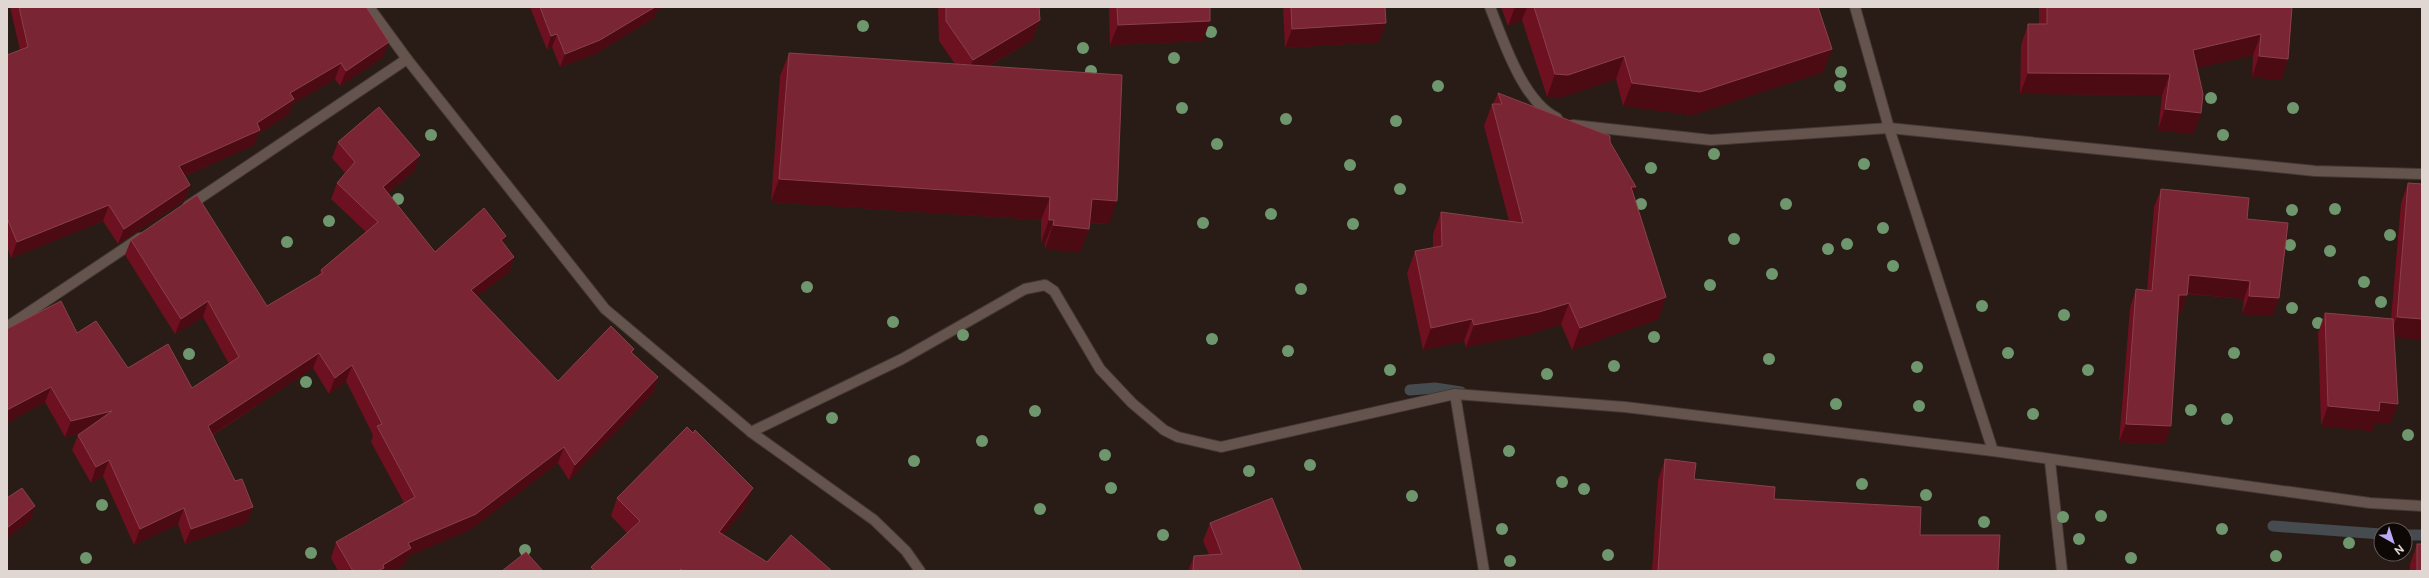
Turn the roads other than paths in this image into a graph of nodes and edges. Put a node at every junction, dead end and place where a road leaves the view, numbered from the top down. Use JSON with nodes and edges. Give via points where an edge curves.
{"nodes":[{"id":1,"x":369,"y":7,"type":"edge"},
{"id":2,"x":1490,"y":7,"type":"edge"},
{"id":3,"x":1855,"y":7,"type":"edge"},
{"id":4,"x":407,"y":59,"type":"junction"},
{"id":5,"x":1889,"y":128,"type":"junction"},
{"id":6,"x":2422,"y":174,"type":"edge"},
{"id":7,"x":178,"y":213,"type":"edge"},
{"id":8,"x":151,"y":230,"type":"edge"},
{"id":9,"x":7,"y":327,"type":"edge"},
{"id":10,"x":1455,"y":394,"type":"junction"},
{"id":11,"x":751,"y":432,"type":"junction"},
{"id":12,"x":1992,"y":451,"type":"junction"},
{"id":13,"x":2050,"y":461,"type":"junction"},
{"id":14,"x":2422,"y":506,"type":"edge"},
{"id":15,"x":920,"y":571,"type":"edge"},
{"id":16,"x":1484,"y":571,"type":"edge"},
{"id":17,"x":2062,"y":571,"type":"edge"}],
"edges":[{"from":1,"to":4,"type":"street"},
{"from":2,"to":5,"type":"street","via":[[1510,58],[1532,95],[1549,115],[1572,125],[1711,140]]},
{"from":3,"to":5,"type":"street"},
{"from":4,"to":7,"type":"street"},
{"from":4,"to":11,"type":"street","via":[[605,309]]},
{"from":5,"to":6,"type":"street","via":[[2315,171]]},
{"from":5,"to":12,"type":"street"},
{"from":8,"to":9,"type":"street"},
{"from":10,"to":11,"type":"street","via":[[1221,447],[1178,437],[1164,430],[1132,403],[1100,369],[1054,291],[1044,284],[1025,290],[902,359]]},
{"from":10,"to":12,"type":"street","via":[[1625,407]]},
{"from":10,"to":16,"type":"street"},
{"from":11,"to":15,"type":"street","via":[[874,520],[906,551]]},
{"from":12,"to":13,"type":"street"},
{"from":13,"to":14,"type":"street","via":[[2370,503]]},
{"from":13,"to":17,"type":"street"}]}
